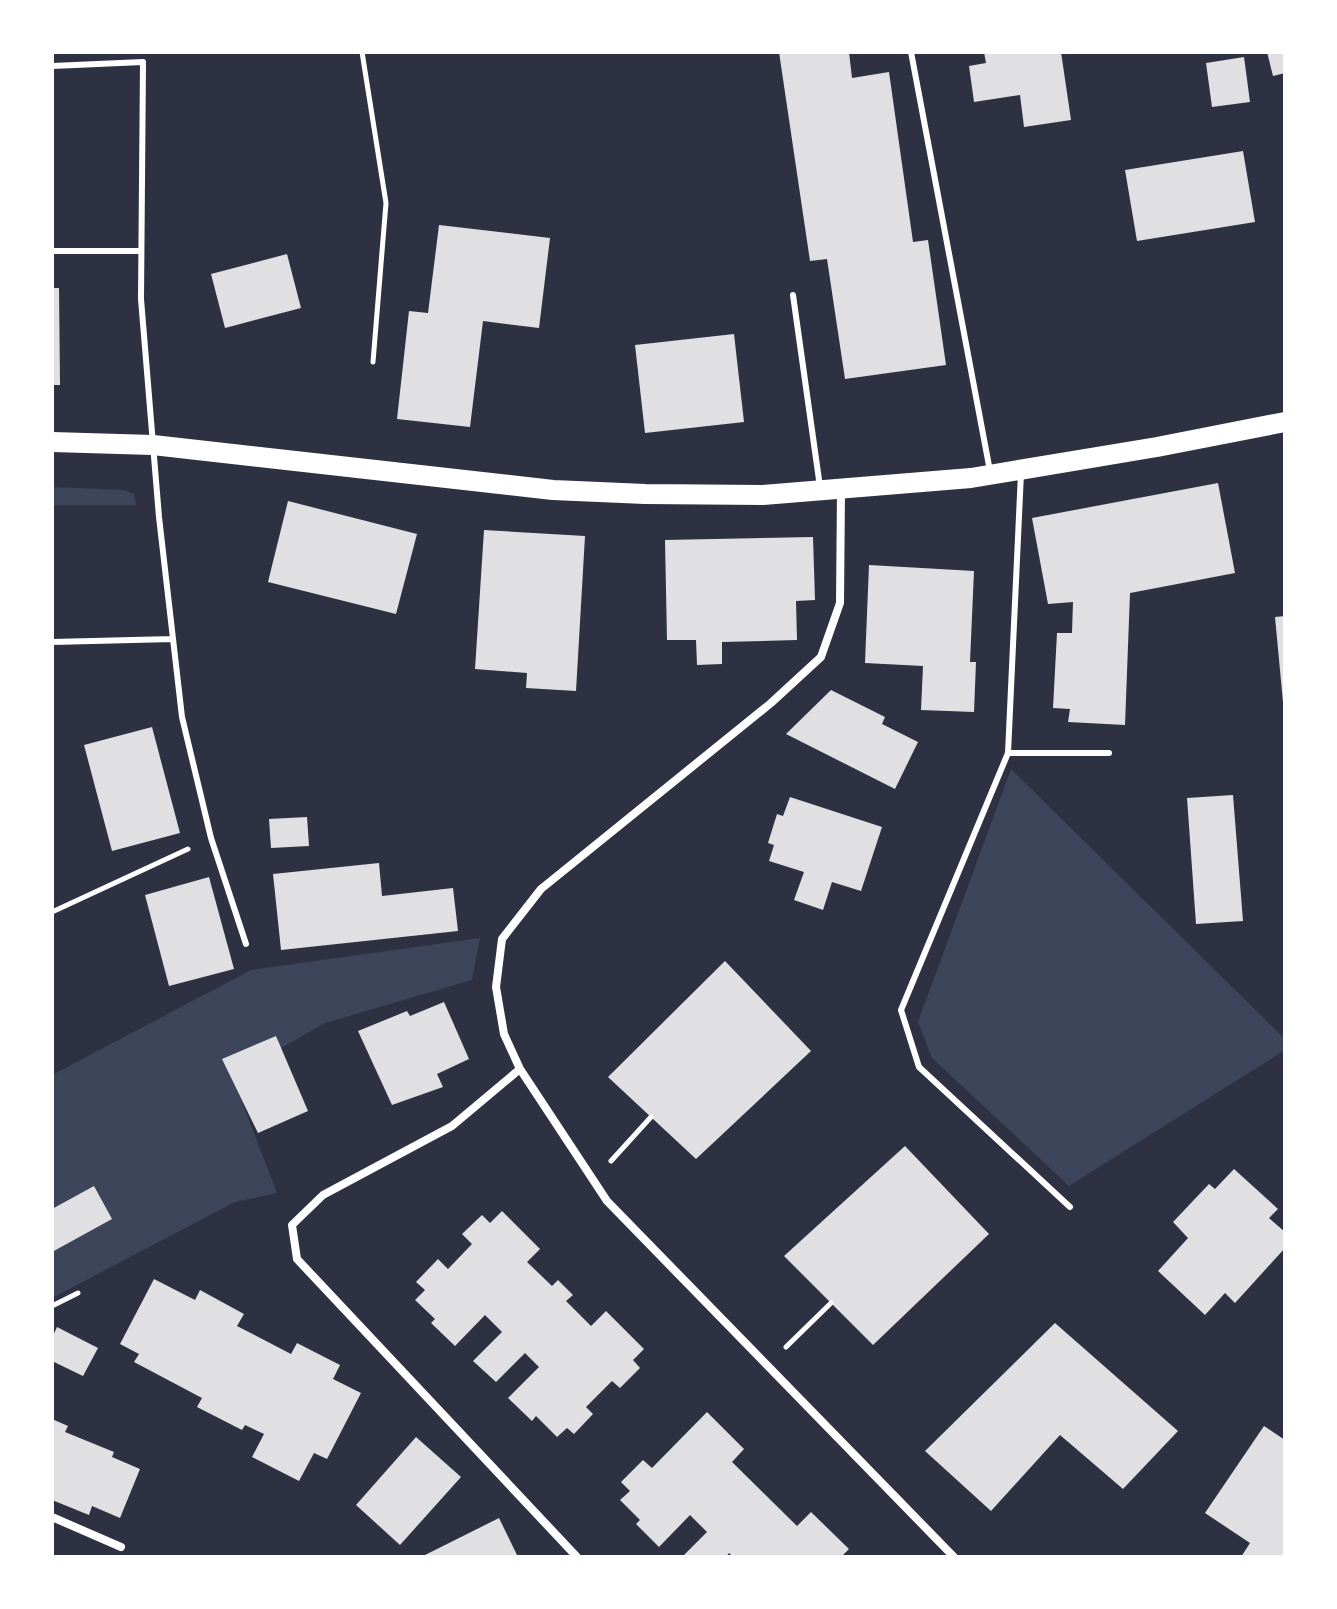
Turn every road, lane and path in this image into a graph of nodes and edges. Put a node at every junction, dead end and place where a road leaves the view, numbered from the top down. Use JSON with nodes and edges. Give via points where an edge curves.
{"nodes":[{"id":1,"x":362,"y":52,"type":"edge"},
{"id":2,"x":911,"y":52,"type":"edge"},
{"id":3,"x":52,"y":66,"type":"edge"},
{"id":4,"x":52,"y":251,"type":"edge"},
{"id":5,"x":140,"y":251,"type":"junction"},
{"id":6,"x":793,"y":295,"type":"dead end"},
{"id":7,"x":373,"y":362,"type":"dead end"},
{"id":8,"x":1285,"y":422,"type":"edge"},
{"id":9,"x":52,"y":442,"type":"edge"},
{"id":10,"x":153,"y":445,"type":"junction"},
{"id":11,"x":1021,"y":470,"type":"junction"},
{"id":12,"x":991,"y":474,"type":"junction"},
{"id":13,"x":830,"y":490,"type":"junction"},
{"id":14,"x":173,"y":639,"type":"junction"},
{"id":15,"x":52,"y":642,"type":"edge"},
{"id":16,"x":1008,"y":753,"type":"junction"},
{"id":17,"x":1109,"y":753,"type":"dead end"},
{"id":18,"x":211,"y":838,"type":"junction"},
{"id":19,"x":52,"y":912,"type":"edge"},
{"id":20,"x":246,"y":944,"type":"dead end"},
{"id":21,"x":520,"y":1069,"type":"junction"},
{"id":22,"x":651,"y":1117,"type":"dead end"},
{"id":23,"x":593,"y":1180,"type":"junction"},
{"id":24,"x":1070,"y":1207,"type":"dead end"},
{"id":25,"x":78,"y":1293,"type":"dead end"},
{"id":26,"x":831,"y":1303,"type":"dead end"},
{"id":27,"x":52,"y":1306,"type":"edge"},
{"id":28,"x":767,"y":1366,"type":"junction"},
{"id":29,"x":52,"y":1517,"type":"edge"},
{"id":30,"x":121,"y":1547,"type":"dead end"},
{"id":31,"x":577,"y":1557,"type":"edge"},
{"id":32,"x":954,"y":1557,"type":"edge"}],
"edges":[{"from":1,"to":7,"type":"path","via":[[386,203]]},
{"from":2,"to":12,"type":"lane"},
{"from":3,"to":5,"type":"lane","via":[[143,62]]},
{"from":4,"to":5,"type":"lane"},
{"from":5,"to":10,"type":"lane"},
{"from":6,"to":13,"type":"lane"},
{"from":8,"to":11,"type":"main road"},
{"from":9,"to":10,"type":"main road"},
{"from":10,"to":13,"type":"main road","via":[[553,490],[763,495]]},
{"from":10,"to":14,"type":"lane"},
{"from":11,"to":12,"type":"main road"},
{"from":11,"to":16,"type":"lane"},
{"from":12,"to":13,"type":"main road"},
{"from":13,"to":21,"type":"street","via":[[840,603],[821,657],[541,889],[502,939],[497,997],[504,1034]]},
{"from":14,"to":15,"type":"lane"},
{"from":14,"to":18,"type":"lane","via":[[182,717]]},
{"from":16,"to":17,"type":"lane"},
{"from":16,"to":24,"type":"lane","via":[[901,1010],[919,1067]]},
{"from":18,"to":19,"type":"path"},
{"from":18,"to":20,"type":"lane"},
{"from":21,"to":23,"type":"street"},
{"from":21,"to":31,"type":"street","via":[[452,1126],[323,1195],[292,1225],[297,1259]]},
{"from":22,"to":23,"type":"path"},
{"from":23,"to":28,"type":"street","via":[[607,1201]]},
{"from":25,"to":27,"type":"path"},
{"from":26,"to":28,"type":"path"},
{"from":28,"to":32,"type":"street"},
{"from":29,"to":30,"type":"street"}]}
